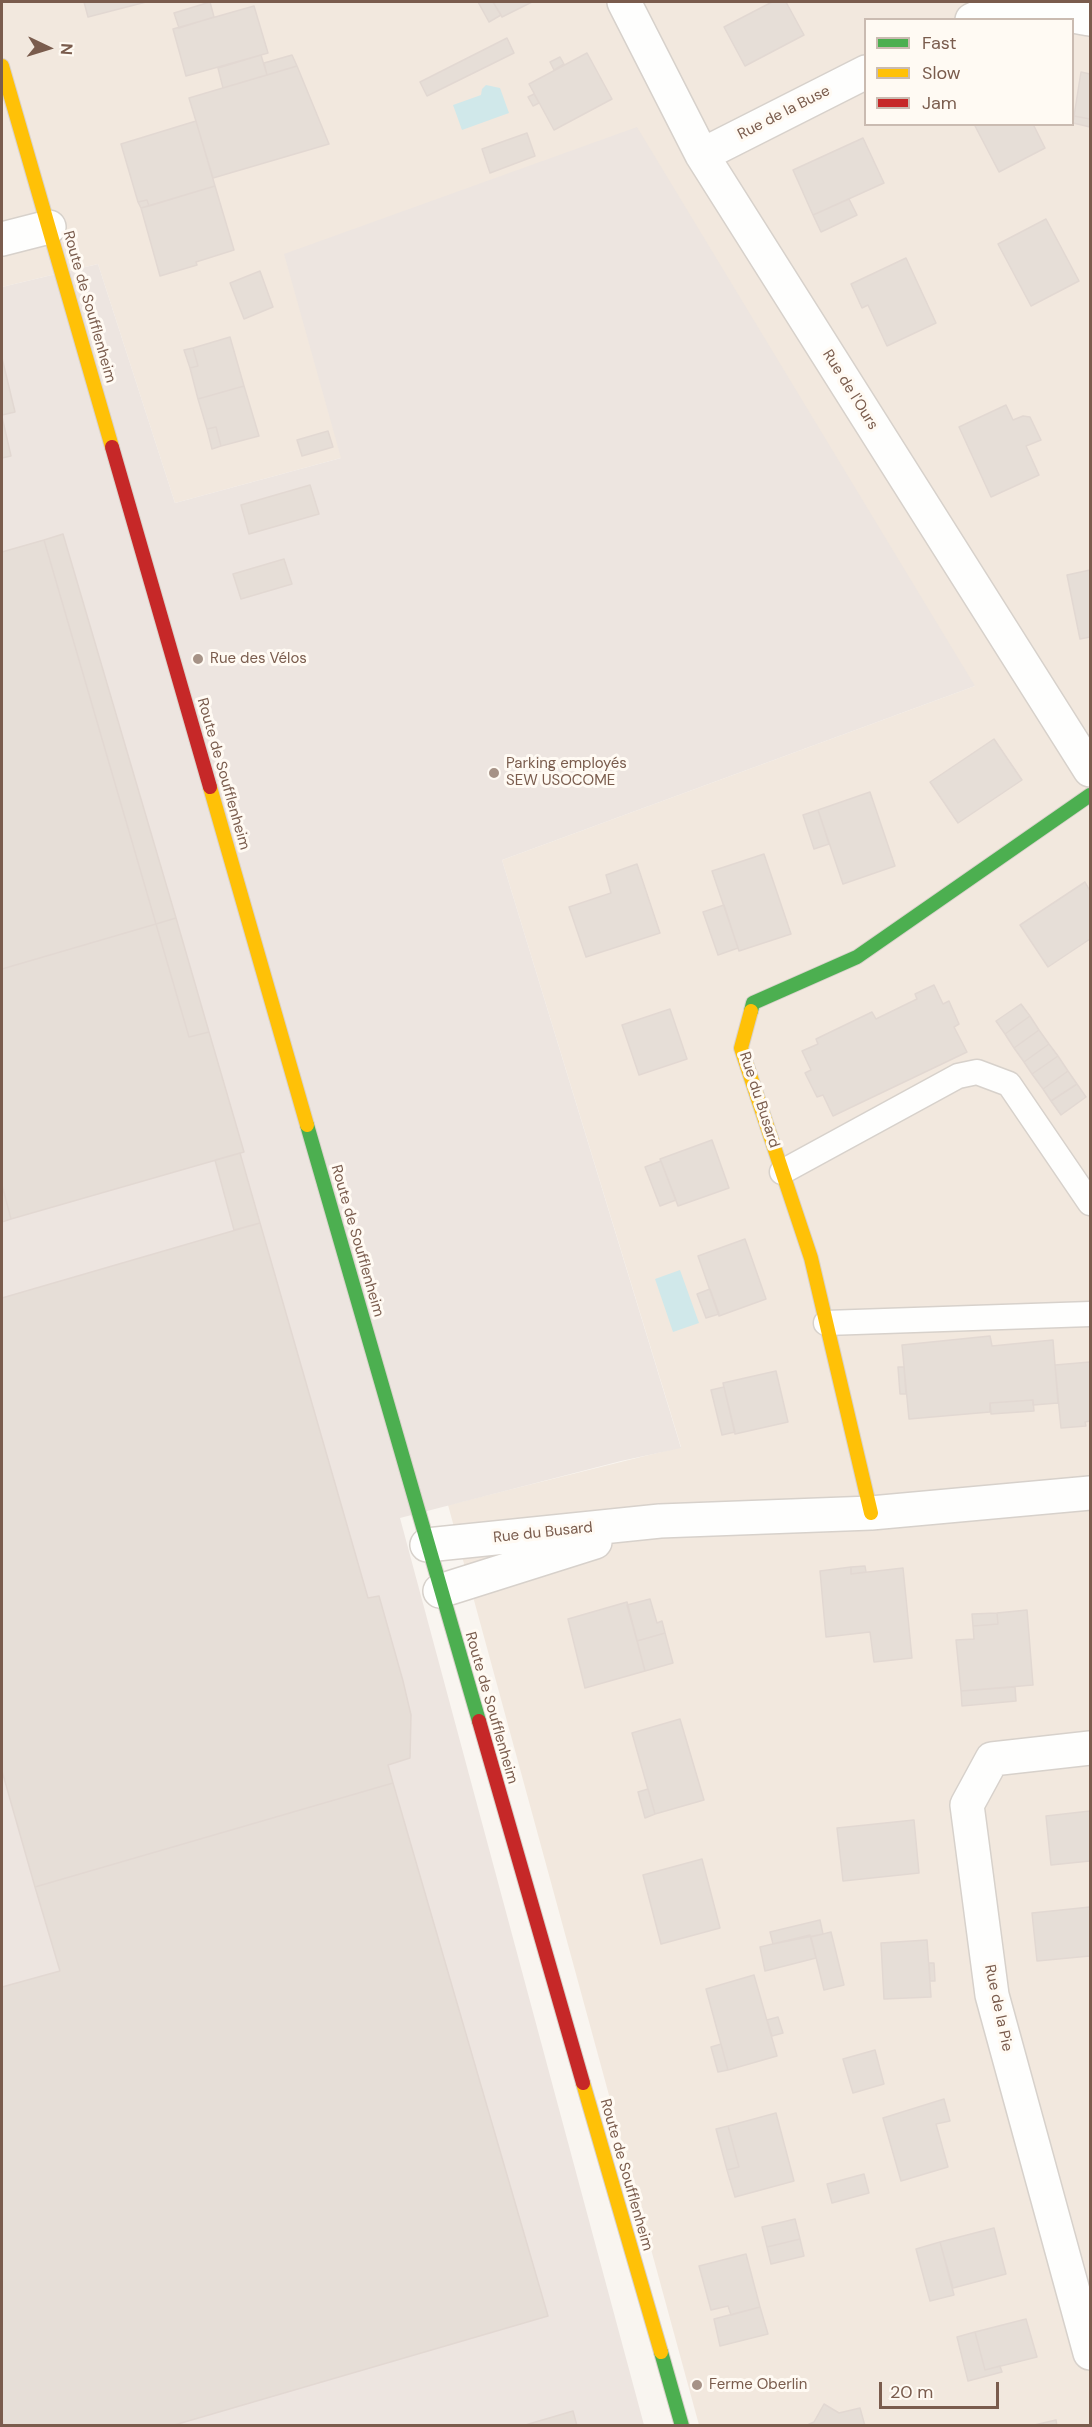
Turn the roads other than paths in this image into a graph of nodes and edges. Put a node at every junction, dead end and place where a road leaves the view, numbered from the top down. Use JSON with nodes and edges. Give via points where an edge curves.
{"nodes":[{"id":1,"x":624,"y":2,"type":"edge"},
{"id":2,"x":1029,"y":5,"type":"edge"},
{"id":3,"x":975,"y":18,"type":"edge"},
{"id":4,"x":1090,"y":20,"type":"edge"},
{"id":5,"x":2,"y":66,"type":"edge"},
{"id":6,"x":864,"y":73,"type":"edge"},
{"id":7,"x":702,"y":154,"type":"junction"},
{"id":8,"x":49,"y":227,"type":"junction"},
{"id":9,"x":2,"y":239,"type":"edge"},
{"id":10,"x":1079,"y":728,"type":"edge"},
{"id":11,"x":1090,"y":770,"type":"edge"},
{"id":12,"x":1090,"y":795,"type":"edge"},
{"id":13,"x":782,"y":1172,"type":"junction"},
{"id":14,"x":1090,"y":1203,"type":"edge"},
{"id":15,"x":1090,"y":1314,"type":"edge"},
{"id":16,"x":826,"y":1323,"type":"junction"},
{"id":17,"x":1090,"y":1493,"type":"edge"},
{"id":18,"x":871,"y":1512,"type":"junction"},
{"id":19,"x":660,"y":1521,"type":"junction"},
{"id":20,"x":426,"y":1545,"type":"junction"},
{"id":21,"x":440,"y":1591,"type":"junction"},
{"id":22,"x":1090,"y":1748,"type":"edge"},
{"id":23,"x":1090,"y":2353,"type":"edge"},
{"id":24,"x":682,"y":2426,"type":"edge"}],
"edges":[{"from":1,"to":7,"type":"street","name":"Rue de l'Ours"},
{"from":2,"to":3,"type":"street"},
{"from":2,"to":4,"type":"street"},
{"from":5,"to":8,"type":"main road","name":"Route de Soufflenheim"},
{"from":6,"to":7,"type":"street","name":"Rue de la Buse"},
{"from":7,"to":10,"type":"street","name":"Rue de l'Ours"},
{"from":8,"to":9,"type":"street"},
{"from":8,"to":20,"type":"main road","name":"Route de Soufflenheim"},
{"from":10,"to":11,"type":"street","name":"Rue de l'Ours"},
{"from":12,"to":13,"type":"main road","name":"Rue du Busard","via":[[857,957],[753,1003],[741,1048]]},
{"from":13,"to":14,"type":"lane","via":[[958,1076],[977,1072],[1009,1084]]},
{"from":13,"to":16,"type":"main road","name":"Rue du Busard"},
{"from":15,"to":16,"type":"lane"},
{"from":16,"to":18,"type":"main road","name":"Rue du Busard"},
{"from":17,"to":18,"type":"street","name":"Rue du Busard"},
{"from":18,"to":19,"type":"street","name":"Rue du Busard"},
{"from":19,"to":20,"type":"street","name":"Rue du Busard"},
{"from":19,"to":21,"type":"street","name":"Rue du Busard"},
{"from":20,"to":21,"type":"main road","name":"Route de Soufflenheim"},
{"from":21,"to":24,"type":"main road","name":"Route de Soufflenheim"},
{"from":22,"to":23,"type":"street","name":"Rue de la Pie","via":[[992,1759],[967,1805],[992,1995]]}]}
